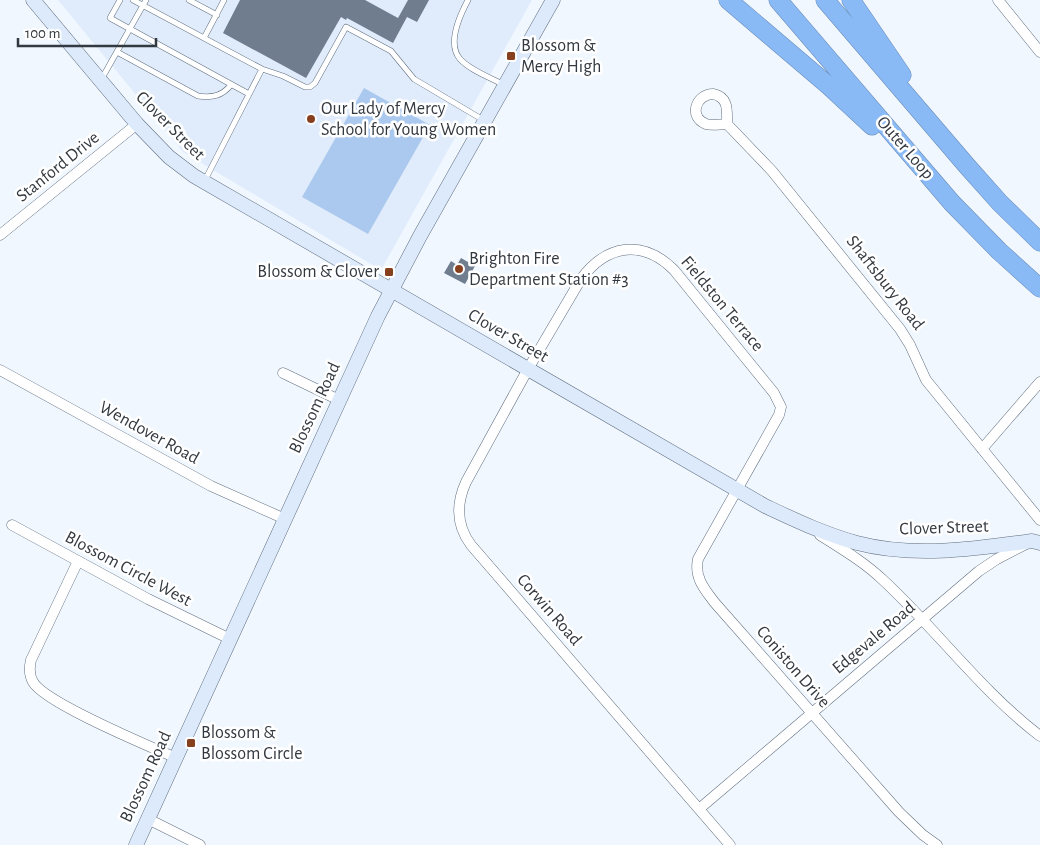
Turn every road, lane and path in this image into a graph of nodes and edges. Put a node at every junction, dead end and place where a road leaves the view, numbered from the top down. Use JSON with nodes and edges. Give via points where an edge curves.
{"nodes":[{"id":1,"x":33,"y":0,"type":"edge"},
{"id":2,"x":120,"y":0,"type":"edge"},
{"id":3,"x":133,"y":0,"type":"edge"},
{"id":4,"x":189,"y":0,"type":"edge"},
{"id":5,"x":224,"y":0,"type":"edge"},
{"id":6,"x":468,"y":0,"type":"edge"},
{"id":7,"x":553,"y":0,"type":"edge"},
{"id":8,"x":728,"y":0,"type":"edge"},
{"id":9,"x":778,"y":0,"type":"edge"},
{"id":10,"x":825,"y":0,"type":"edge"},
{"id":11,"x":851,"y":0,"type":"edge"},
{"id":12,"x":998,"y":0,"type":"edge"},
{"id":13,"x":144,"y":3,"type":"edge"},
{"id":14,"x":216,"y":15,"type":"junction"},
{"id":15,"x":130,"y":29,"type":"junction"},
{"id":16,"x":204,"y":38,"type":"junction"},
{"id":17,"x":117,"y":52,"type":"junction"},
{"id":18,"x":1040,"y":52,"type":"edge"},
{"id":19,"x":262,"y":69,"type":"junction"},
{"id":20,"x":101,"y":80,"type":"junction"},
{"id":21,"x":231,"y":85,"type":"junction"},
{"id":22,"x":506,"y":85,"type":"junction"},
{"id":23,"x":249,"y":94,"type":"junction"},
{"id":24,"x":485,"y":121,"type":"junction"},
{"id":25,"x":137,"y":124,"type":"junction"},
{"id":26,"x":727,"y":124,"type":"dead end"},
{"id":27,"x":956,"y":153,"type":"junction"},
{"id":28,"x":204,"y":183,"type":"junction"},
{"id":29,"x":975,"y":228,"type":"junction"},
{"id":30,"x":0,"y":235,"type":"edge"},
{"id":31,"x":1040,"y":242,"type":"edge"},
{"id":32,"x":1040,"y":288,"type":"edge"},
{"id":33,"x":391,"y":291,"type":"junction"},
{"id":34,"x":528,"y":369,"type":"junction"},
{"id":35,"x":0,"y":370,"type":"edge"},
{"id":36,"x":283,"y":373,"type":"dead end"},
{"id":37,"x":1040,"y":382,"type":"edge"},
{"id":38,"x":339,"y":400,"type":"junction"},
{"id":39,"x":982,"y":450,"type":"junction"},
{"id":40,"x":737,"y":490,"type":"junction"},
{"id":41,"x":285,"y":518,"type":"junction"},
{"id":42,"x":1040,"y":520,"type":"edge"},
{"id":43,"x":12,"y":525,"type":"dead end"},
{"id":44,"x":806,"y":525,"type":"junction"},
{"id":45,"x":1037,"y":541,"type":"edge"},
{"id":46,"x":78,"y":561,"type":"junction"},
{"id":47,"x":922,"y":618,"type":"junction"},
{"id":48,"x":230,"y":639,"type":"junction"},
{"id":49,"x":811,"y":713,"type":"junction"},
{"id":50,"x":1040,"y":736,"type":"edge"},
{"id":51,"x":176,"y":758,"type":"junction"},
{"id":52,"x":699,"y":809,"type":"junction"},
{"id":53,"x":148,"y":819,"type":"junction"},
{"id":54,"x":136,"y":845,"type":"edge"},
{"id":55,"x":200,"y":845,"type":"edge"},
{"id":56,"x":730,"y":845,"type":"edge"},
{"id":57,"x":937,"y":845,"type":"edge"}],
"edges":[{"from":1,"to":20,"type":"street","name":"Clover Street"},
{"from":2,"to":15,"type":"lane","via":[[110,18]]},
{"from":3,"to":13,"type":"lane"},
{"from":4,"to":14,"type":"lane"},
{"from":5,"to":14,"type":"lane"},
{"from":6,"to":22,"type":"lane","via":[[454,40],[459,58]]},
{"from":7,"to":22,"type":"street","name":"Blossom Road"},
{"from":8,"to":29,"type":"highway","via":[[843,98]]},
{"from":9,"to":29,"type":"highway","name":"Outer Loop"},
{"from":10,"to":27,"type":"highway"},
{"from":11,"to":27,"type":"highway"},
{"from":12,"to":18,"type":"street"},
{"from":13,"to":15,"type":"lane"},
{"from":13,"to":16,"type":"lane"},
{"from":14,"to":16,"type":"lane"},
{"from":15,"to":17,"type":"lane"},
{"from":15,"to":21,"type":"lane"},
{"from":16,"to":19,"type":"lane"},
{"from":17,"to":20,"type":"lane"},
{"from":17,"to":21,"type":"lane","via":[[198,96],[219,95]]},
{"from":19,"to":23,"type":"lane"},
{"from":19,"to":24,"type":"lane","via":[[305,87],[310,86],[315,83],[346,27],[391,51],[414,79]]},
{"from":20,"to":25,"type":"street","name":"Clover Street"},
{"from":21,"to":23,"type":"lane"},
{"from":22,"to":24,"type":"street","name":"Blossom Road"},
{"from":23,"to":28,"type":"lane"},
{"from":24,"to":33,"type":"street","name":"Blossom Road"},
{"from":25,"to":28,"type":"street","name":"Clover Street","via":[[169,156]]},
{"from":25,"to":30,"type":"street","name":"Stanford Drive"},
{"from":26,"to":39,"type":"street","name":"Shaftsbury Road","via":[[772,171],[900,330],[926,380]]},
{"from":27,"to":31,"type":"highway","name":"Outer Loop"},
{"from":28,"to":33,"type":"street","name":"Clover Street"},
{"from":29,"to":32,"type":"highway","name":"Outer Loop"},
{"from":33,"to":34,"type":"street","name":"Clover Street"},
{"from":33,"to":38,"type":"street","name":"Blossom Road"},
{"from":34,"to":40,"type":"street","name":"Clover Street"},
{"from":34,"to":40,"type":"street","name":"Fieldston Terrace","via":[[581,279],[601,258],[617,251],[634,249],[662,259],[781,407]]},
{"from":34,"to":52,"type":"street","name":"Corwin Road","via":[[462,490],[459,507],[461,528],[471,545]]},
{"from":35,"to":41,"type":"street","name":"Wendover Road","via":[[211,486]]},
{"from":36,"to":38,"type":"street"},
{"from":37,"to":39,"type":"street"},
{"from":38,"to":41,"type":"street","name":"Blossom Road"},
{"from":39,"to":42,"type":"street","name":"Shaftsbury Road"},
{"from":40,"to":44,"type":"street","name":"Clover Street"},
{"from":40,"to":49,"type":"street","name":"Coniston Drive","via":[[698,559],[697,576],[715,603]]},
{"from":41,"to":48,"type":"street","name":"Blossom Road"},
{"from":43,"to":46,"type":"street","name":"Blossom Circle West"},
{"from":44,"to":45,"type":"street","name":"Clover Street","via":[[858,543],[898,550],[966,550]]},
{"from":44,"to":47,"type":"street","via":[[863,563]]},
{"from":45,"to":47,"type":"street","name":"Edgevale Road","via":[[979,571]]},
{"from":46,"to":48,"type":"street","name":"Blossom Circle West"},
{"from":46,"to":51,"type":"street","via":[[31,660],[32,682],[47,695],[73,709]]},
{"from":47,"to":49,"type":"street","name":"Edgevale Road"},
{"from":47,"to":50,"type":"street","via":[[990,694]]},
{"from":48,"to":51,"type":"street","name":"Blossom Road"},
{"from":49,"to":52,"type":"street","name":"Edgevale Road"},
{"from":49,"to":57,"type":"street","name":"Coniston Drive","via":[[899,812]]},
{"from":51,"to":53,"type":"street","name":"Blossom Road"},
{"from":52,"to":56,"type":"street","name":"Corwin Road"},
{"from":53,"to":54,"type":"street","name":"Blossom Road"},
{"from":53,"to":55,"type":"street"}]}
